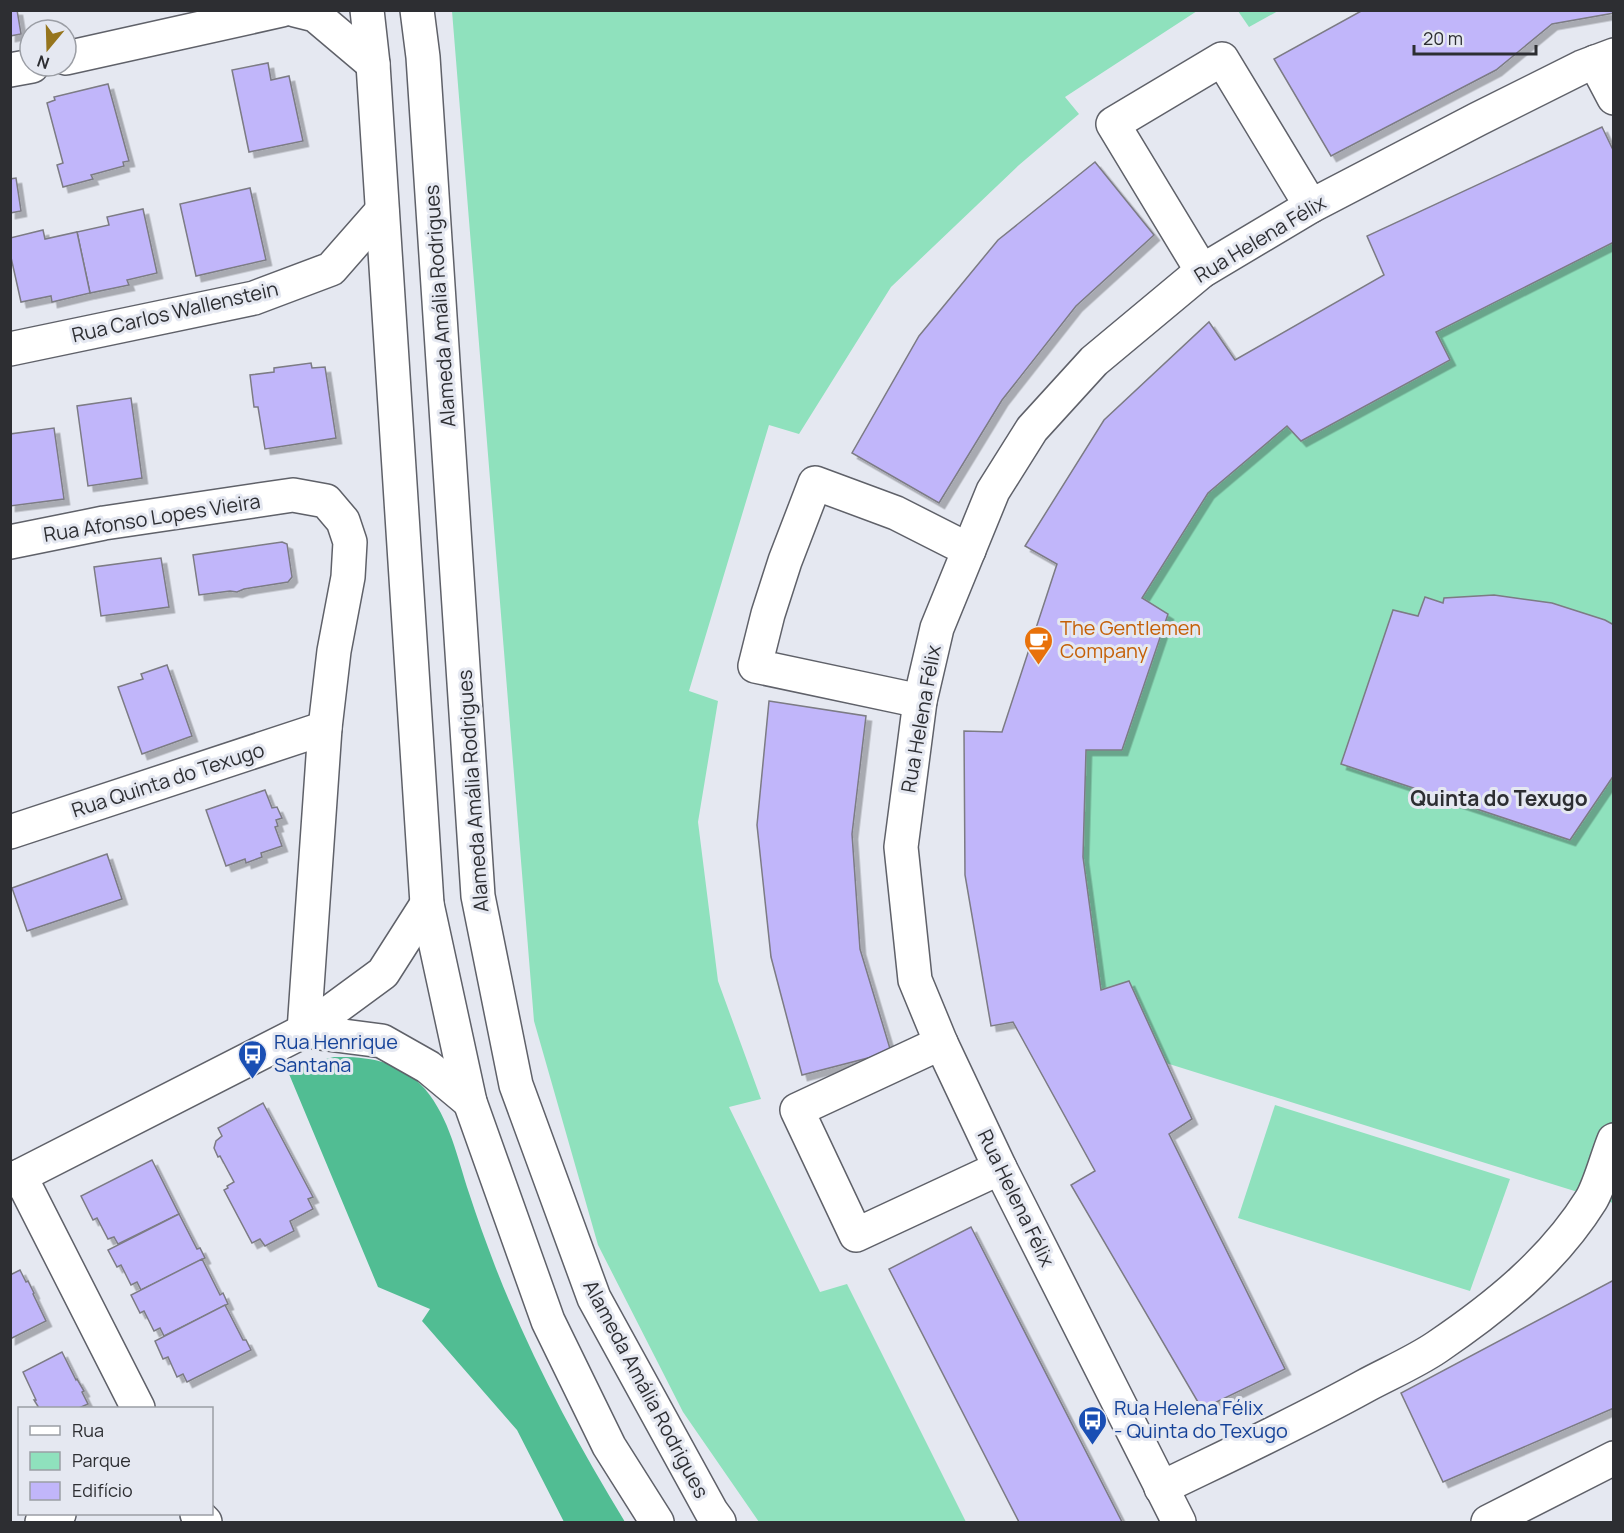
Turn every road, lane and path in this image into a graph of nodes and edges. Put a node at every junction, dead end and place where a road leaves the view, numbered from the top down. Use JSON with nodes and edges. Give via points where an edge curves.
{"nodes":[{"id":1,"x":282,"y":10,"type":"edge"},
{"id":2,"x":295,"y":10,"type":"edge"},
{"id":3,"x":367,"y":10,"type":"edge"},
{"id":4,"x":417,"y":10,"type":"edge"},
{"id":5,"x":78,"y":55,"type":"edge"},
{"id":6,"x":1604,"y":59,"type":"edge"},
{"id":7,"x":373,"y":64,"type":"junction"},
{"id":8,"x":1614,"y":98,"type":"edge"},
{"id":9,"x":1311,"y":206,"type":"junction"},
{"id":10,"x":382,"y":211,"type":"junction"},
{"id":11,"x":1202,"y":272,"type":"junction"},
{"id":12,"x":10,"y":349,"type":"edge"},
{"id":13,"x":10,"y":542,"type":"edge"},
{"id":14,"x":969,"y":550,"type":"junction"},
{"id":15,"x":920,"y":701,"type":"junction"},
{"id":16,"x":325,"y":728,"type":"junction"},
{"id":17,"x":10,"y":832,"type":"edge"},
{"id":18,"x":427,"y":904,"type":"junction"},
{"id":19,"x":304,"y":1031,"type":"junction"},
{"id":20,"x":941,"y":1043,"type":"junction"},
{"id":21,"x":470,"y":1102,"type":"junction"},
{"id":22,"x":1614,"y":1140,"type":"edge"},
{"id":23,"x":1000,"y":1168,"type":"junction"},
{"id":24,"x":15,"y":1179,"type":"edge"},
{"id":25,"x":137,"y":1407,"type":"edge"},
{"id":26,"x":1614,"y":1458,"type":"edge"},
{"id":27,"x":1161,"y":1488,"type":"junction"},
{"id":28,"x":57,"y":1515,"type":"edge"},
{"id":29,"x":42,"y":1522,"type":"edge"},
{"id":30,"x":657,"y":1522,"type":"edge"},
{"id":31,"x":719,"y":1522,"type":"edge"},
{"id":32,"x":1179,"y":1522,"type":"edge"},
{"id":33,"x":1488,"y":1522,"type":"edge"}],
"edges":[{"from":1,"to":5,"type":"street"},
{"from":2,"to":7,"type":"street","via":[[315,15]]},
{"from":3,"to":7,"type":"street"},
{"from":4,"to":31,"type":"street","name":"Alameda Amália Rodrigues","via":[[478,896],[513,1074],[594,1298]]},
{"from":6,"to":8,"type":"street"},
{"from":6,"to":9,"type":"street","name":"Rua Helena Félix"},
{"from":7,"to":10,"type":"street"},
{"from":9,"to":11,"type":"street","name":"Rua Helena Félix"},
{"from":9,"to":11,"type":"street","via":[[1222,59],[1113,124]]},
{"from":10,"to":12,"type":"street","name":"Rua Carlos Wallenstein","via":[[332,269],[254,298]]},
{"from":10,"to":18,"type":"street"},
{"from":11,"to":14,"type":"street","name":"Rua Helena Félix","via":[[1094,362],[1032,429],[993,491]]},
{"from":13,"to":16,"type":"street","name":"Rua Afonso Lopes Vieira","via":[[104,523],[293,495],[326,501],[343,521],[350,542]]},
{"from":14,"to":15,"type":"street","name":"Rua Helena Félix","via":[[937,628]]},
{"from":14,"to":15,"type":"street","via":[[896,513],[815,483],[768,614],[754,666]]},
{"from":15,"to":20,"type":"street","name":"Rua Helena Félix","via":[[901,848],[915,980]]},
{"from":16,"to":17,"type":"street","name":"Rua Quinta do Texugo"},
{"from":16,"to":19,"type":"street","name":"Rua Afonso Lopes Vieira"},
{"from":18,"to":19,"type":"street","via":[[383,973]]},
{"from":18,"to":21,"type":"street"},
{"from":19,"to":21,"type":"street","via":[[382,1041],[428,1066]]},
{"from":19,"to":24,"type":"street"},
{"from":20,"to":23,"type":"street","name":"Rua Helena Félix"},
{"from":20,"to":23,"type":"street","via":[[797,1110],[851,1225],[856,1235]]},
{"from":21,"to":30,"type":"street","via":[[548,1321],[609,1446]]},
{"from":22,"to":27,"type":"street","via":[[1592,1198],[1563,1239],[1532,1274],[1486,1312],[1436,1348]]},
{"from":23,"to":27,"type":"street","name":"Rua Helena Félix"},
{"from":24,"to":25,"type":"street"},
{"from":26,"to":33,"type":"street"},
{"from":27,"to":32,"type":"street","name":"Rua Helena Félix"},
{"from":28,"to":29,"type":"street"}]}
